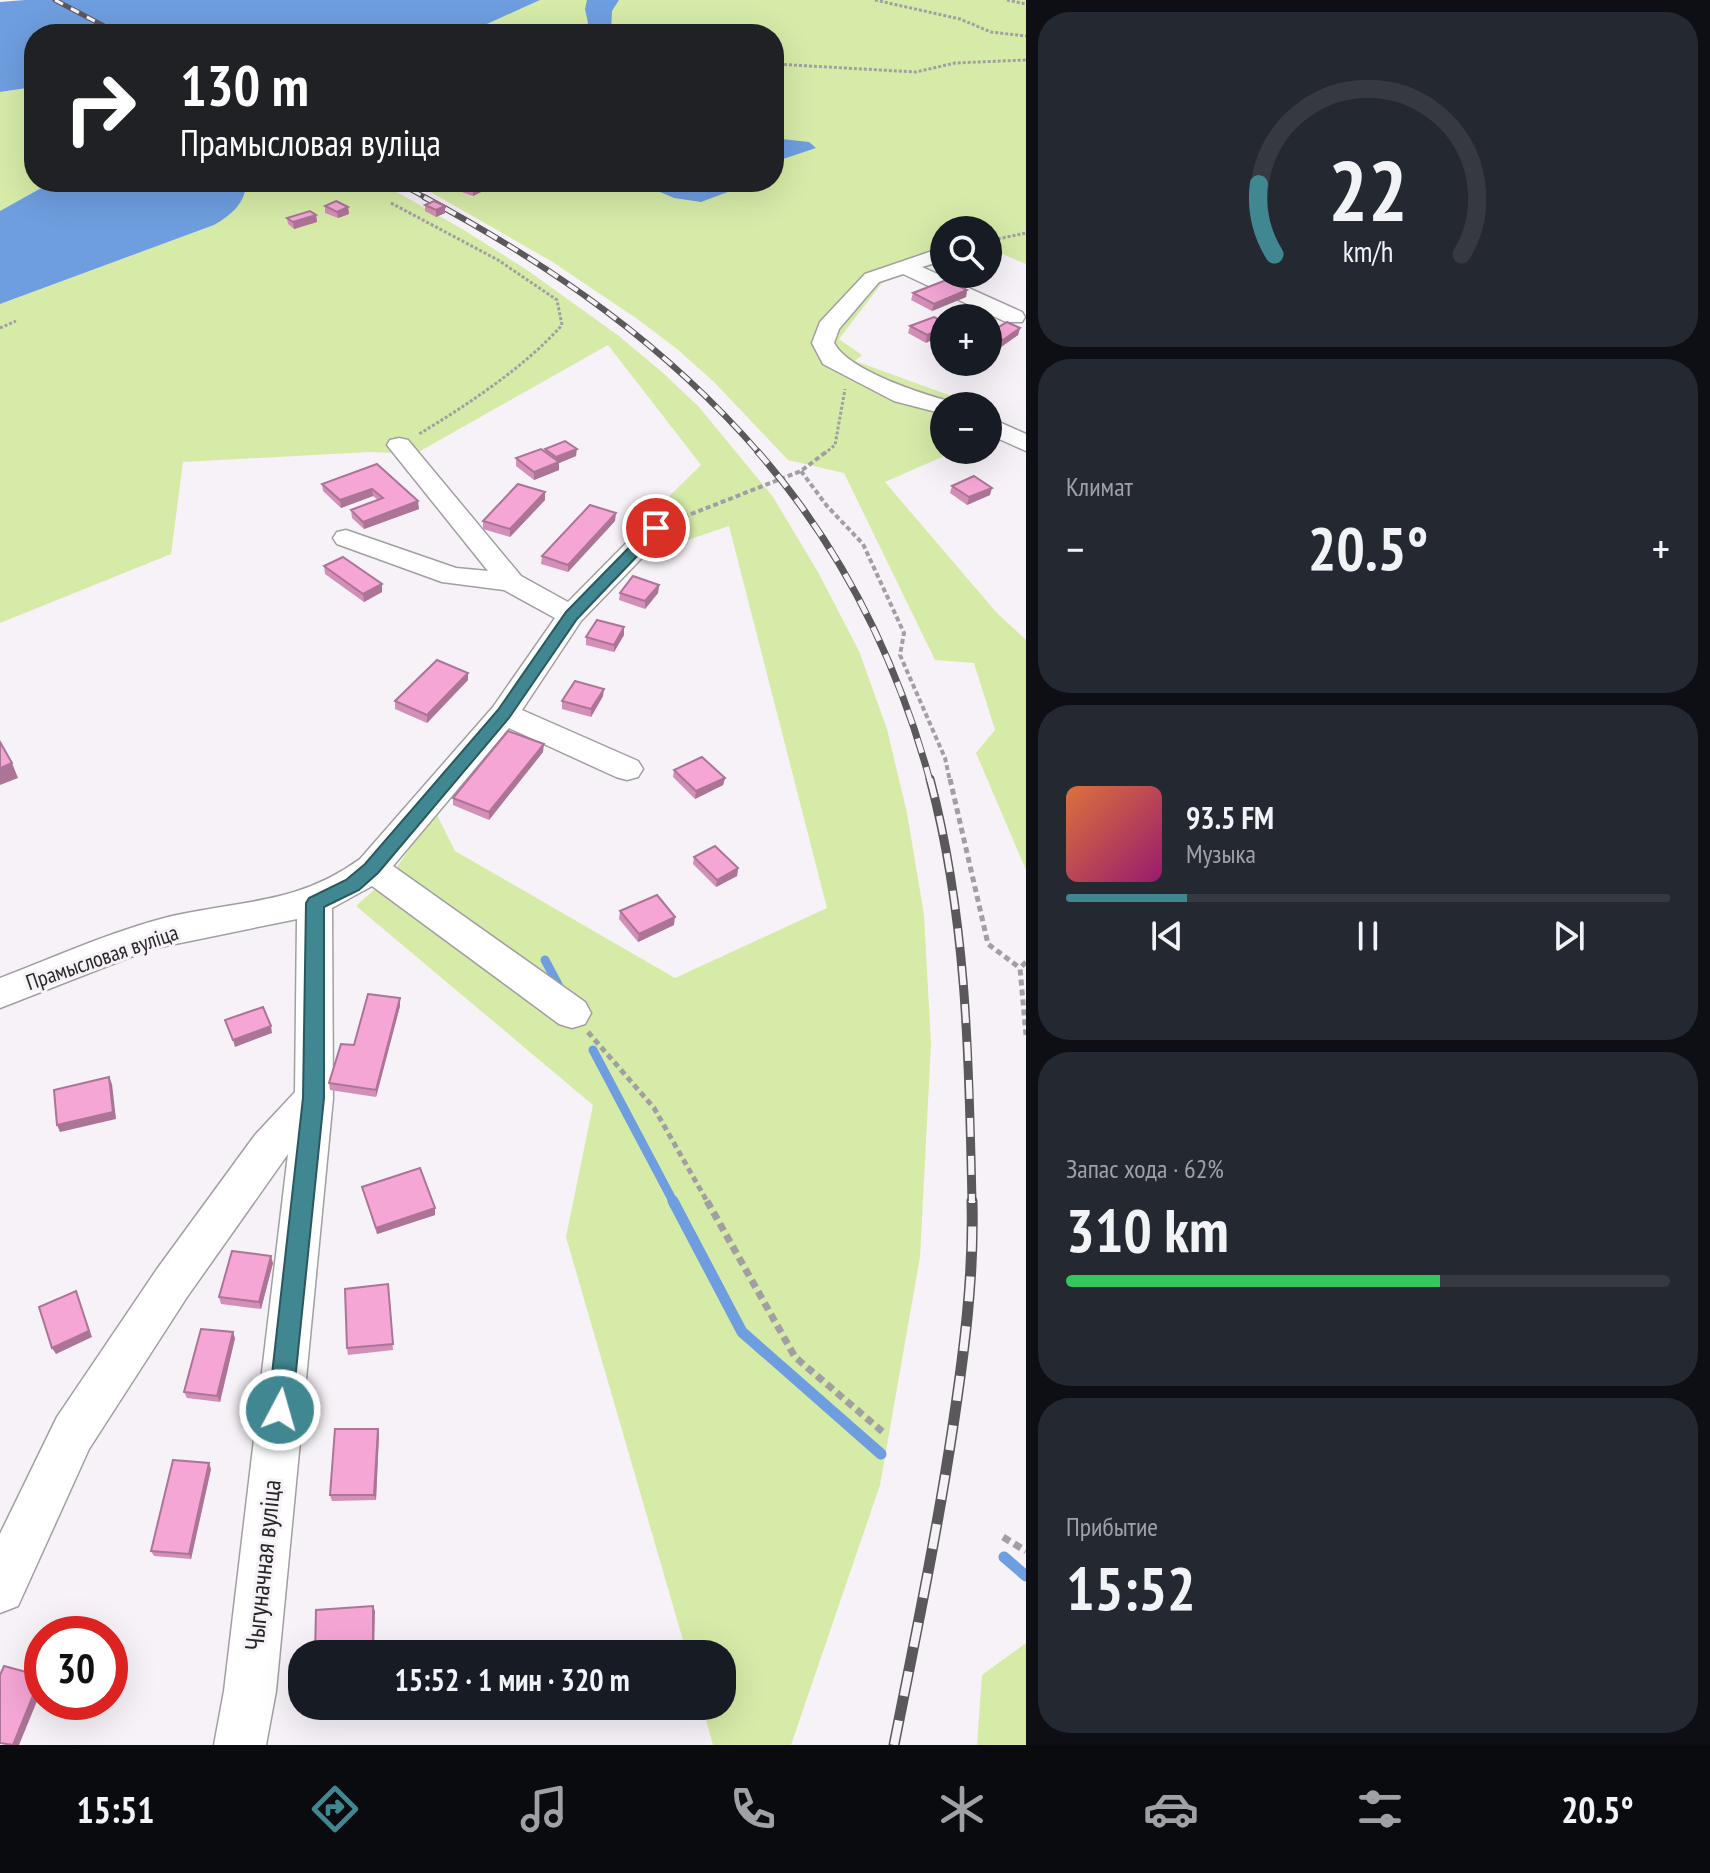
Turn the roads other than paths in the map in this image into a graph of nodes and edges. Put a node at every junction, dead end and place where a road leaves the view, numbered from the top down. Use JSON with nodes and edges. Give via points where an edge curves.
{"nodes":[{"id":1,"x":930,"y":258,"type":"edge"},
{"id":2,"x":904,"y":267,"type":"junction"},
{"id":3,"x":1014,"y":317,"type":"dead end"},
{"id":4,"x":930,"y":403,"type":"edge"},
{"id":5,"x":1002,"y":431,"type":"edge"},
{"id":6,"x":1026,"y":444,"type":"edge"},
{"id":7,"x":399,"y":445,"type":"road end"},
{"id":8,"x":656,"y":528,"type":"road end"},
{"id":9,"x":346,"y":538,"type":"dead end"},
{"id":10,"x":511,"y":582,"type":"junction"},
{"id":11,"x":571,"y":615,"type":"junction"},
{"id":12,"x":504,"y":714,"type":"junction"},
{"id":13,"x":627,"y":769,"type":"dead end"},
{"id":14,"x":372,"y":868,"type":"junction"},
{"id":15,"x":315,"y":903,"type":"junction"},
{"id":16,"x":2,"y":985,"type":"edge"},
{"id":17,"x":572,"y":1013,"type":"road end"},
{"id":18,"x":314,"y":1098,"type":"junction"},
{"id":19,"x":0,"y":1588,"type":"edge"},
{"id":20,"x":240,"y":1745,"type":"edge"}],
"edges":[{"from":1,"to":2,"type":"street"},
{"from":2,"to":3,"type":"street"},
{"from":2,"to":4,"type":"street","via":[[872,278],[828,327],[823,343],[831,359],[902,396]]},
{"from":5,"to":6,"type":"street"},
{"from":7,"to":10,"type":"street"},
{"from":8,"to":11,"type":"street","name":"Прамысловая вуліца"},
{"from":9,"to":10,"type":"street","via":[[452,576]]},
{"from":10,"to":11,"type":"street"},
{"from":11,"to":12,"type":"street","name":"Прамысловая вуліца"},
{"from":12,"to":13,"type":"street"},
{"from":12,"to":14,"type":"street","name":"Прамысловая вуліца"},
{"from":14,"to":15,"type":"street","name":"Прамысловая вуліца","via":[[353,885]]},
{"from":14,"to":17,"type":"street"},
{"from":15,"to":16,"type":"street","name":"Прамысловая вуліца","via":[[166,932]]},
{"from":15,"to":18,"type":"street","name":"Чыгуначная вуліца"},
{"from":18,"to":19,"type":"street","via":[[269,1147],[73,1433]]},
{"from":18,"to":20,"type":"street","name":"Чыгуначная вуліца"}]}
